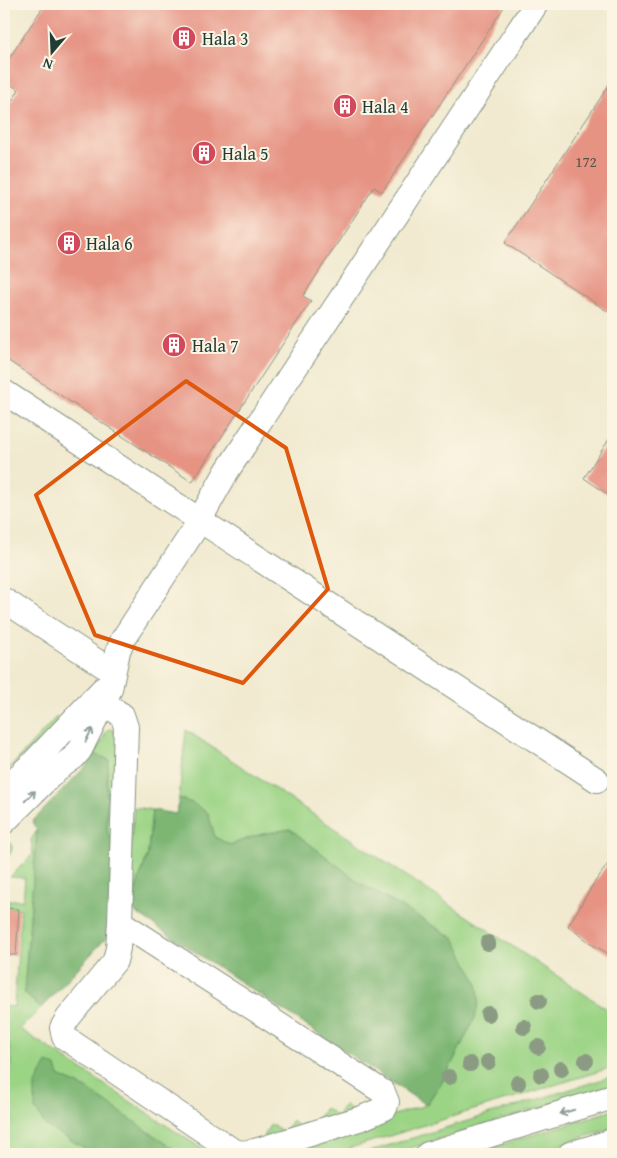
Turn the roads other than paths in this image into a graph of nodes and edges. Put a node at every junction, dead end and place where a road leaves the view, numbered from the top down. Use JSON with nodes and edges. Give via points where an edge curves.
{"nodes":[{"id":1,"x":536,"y":4,"type":"edge"},
{"id":2,"x":4,"y":392,"type":"edge"},
{"id":3,"x":200,"y":520,"type":"junction"},
{"id":4,"x":4,"y":600,"type":"edge"},
{"id":5,"x":112,"y":676,"type":"junction"},
{"id":6,"x":97,"y":703,"type":"junction"},
{"id":7,"x":597,"y":780,"type":"dead end"},
{"id":8,"x":4,"y":789,"type":"edge"},
{"id":9,"x":4,"y":822,"type":"edge"},
{"id":10,"x":120,"y":922,"type":"junction"},
{"id":11,"x":613,"y":1097,"type":"edge"},
{"id":12,"x":613,"y":1141,"type":"edge"},
{"id":13,"x":428,"y":1154,"type":"edge"},
{"id":14,"x":570,"y":1154,"type":"edge"}],
"edges":[{"from":1,"to":3,"type":"street","via":[[226,471]]},
{"from":2,"to":3,"type":"street"},
{"from":3,"to":5,"type":"street","via":[[128,629]]},
{"from":3,"to":7,"type":"street"},
{"from":4,"to":5,"type":"street"},
{"from":5,"to":6,"type":"street"},
{"from":6,"to":8,"type":"street"},
{"from":9,"to":6,"type":"street","one_way":true,"via":[[56,770],[76,755],[88,736]]},
{"from":6,"to":10,"type":"street","via":[[122,715],[126,727]]},
{"from":10,"to":10,"type":"street","via":[[115,961],[68,1018],[62,1028],[64,1037],[232,1150],[242,1153],[362,1118],[385,1108],[387,1102],[383,1092]]},
{"from":11,"to":13,"type":"street","one_way":true},
{"from":12,"to":14,"type":"street"}]}
